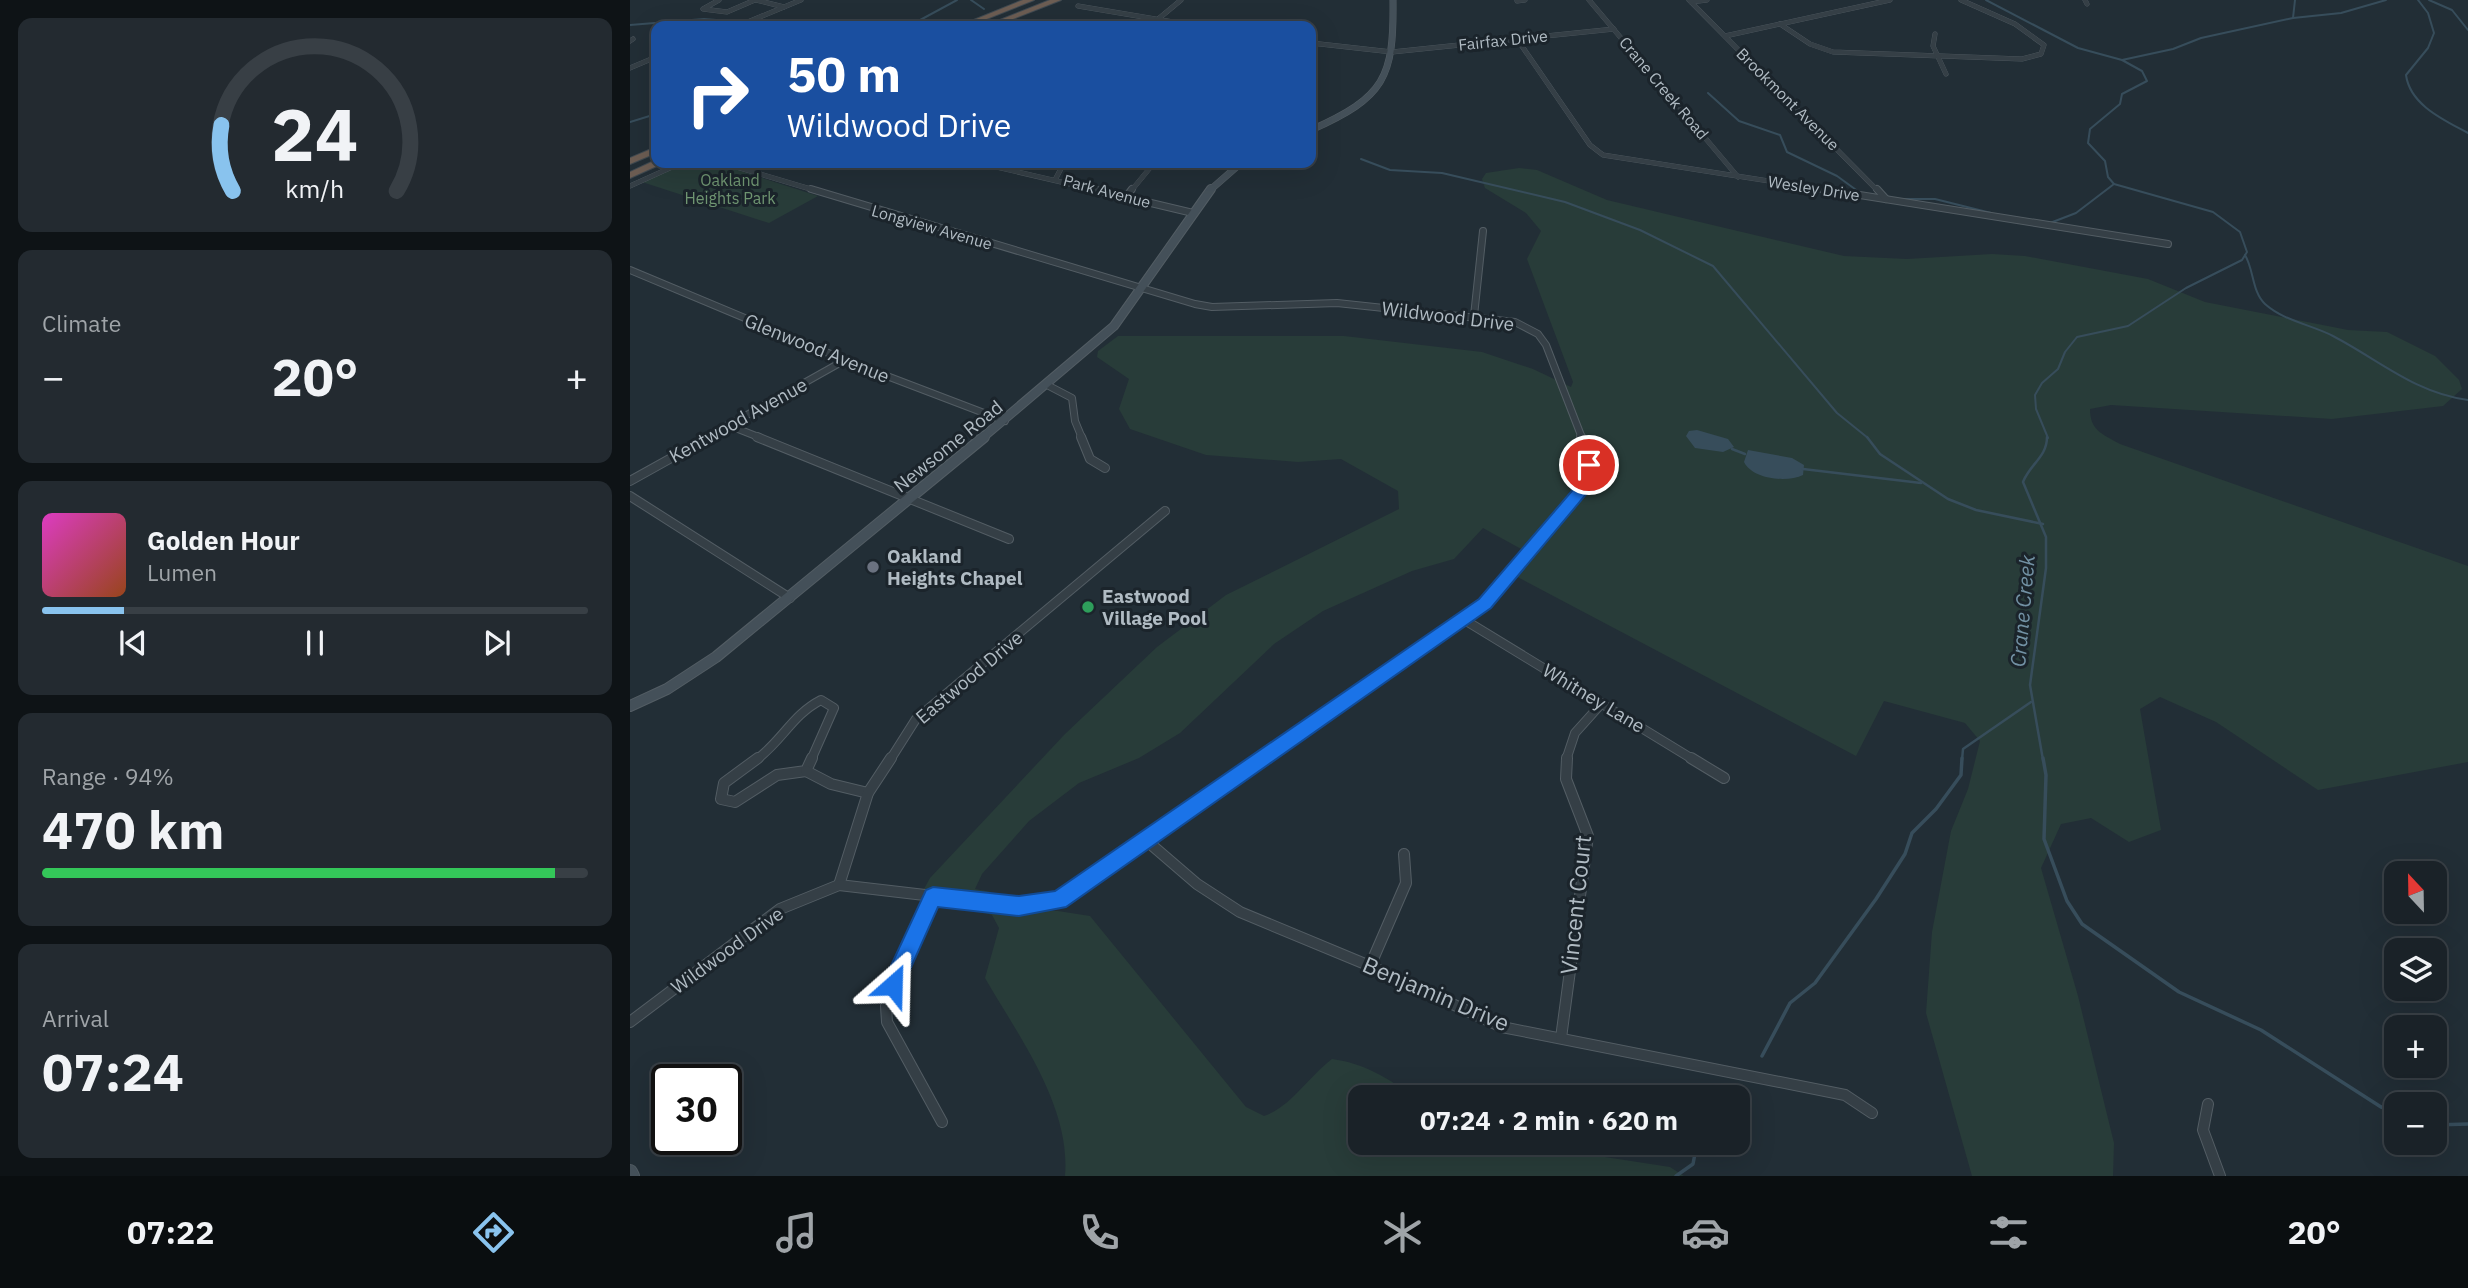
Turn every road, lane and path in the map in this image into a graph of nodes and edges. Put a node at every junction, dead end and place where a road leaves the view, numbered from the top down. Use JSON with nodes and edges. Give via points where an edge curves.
{"nodes":[{"id":1,"x":719,"y":0,"type":"edge"},
{"id":2,"x":756,"y":0,"type":"edge"},
{"id":3,"x":801,"y":0,"type":"edge"},
{"id":4,"x":1030,"y":0,"type":"edge"},
{"id":5,"x":1057,"y":0,"type":"edge"},
{"id":6,"x":1181,"y":0,"type":"edge"},
{"id":7,"x":1393,"y":0,"type":"edge"},
{"id":8,"x":1525,"y":0,"type":"edge"},
{"id":9,"x":1589,"y":0,"type":"edge"},
{"id":10,"x":1707,"y":0,"type":"edge"},
{"id":11,"x":1890,"y":0,"type":"edge"},
{"id":12,"x":1961,"y":0,"type":"edge"},
{"id":13,"x":1517,"y":1,"type":"edge"},
{"id":14,"x":1690,"y":1,"type":"edge"},
{"id":15,"x":1078,"y":6,"type":"dead end"},
{"id":16,"x":785,"y":7,"type":"junction"},
{"id":17,"x":1157,"y":20,"type":"junction"},
{"id":18,"x":750,"y":21,"type":"edge"},
{"id":19,"x":976,"y":21,"type":"edge"},
{"id":20,"x":1002,"y":21,"type":"edge"},
{"id":21,"x":1164,"y":21,"type":"edge"},
{"id":22,"x":1780,"y":24,"type":"junction"},
{"id":23,"x":1614,"y":29,"type":"junction"},
{"id":24,"x":1935,"y":34,"type":"dead end"},
{"id":25,"x":1725,"y":36,"type":"junction"},
{"id":26,"x":1517,"y":39,"type":"junction"},
{"id":27,"x":1316,"y":44,"type":"edge"},
{"id":28,"x":1392,"y":52,"type":"junction"},
{"id":29,"x":1937,"y":56,"type":"junction"},
{"id":30,"x":651,"y":59,"type":"edge"},
{"id":31,"x":630,"y":68,"type":"edge"},
{"id":32,"x":1945,"y":74,"type":"dead end"},
{"id":33,"x":1316,"y":128,"type":"edge"},
{"id":34,"x":651,"y":152,"type":"edge"},
{"id":35,"x":630,"y":160,"type":"edge"},
{"id":36,"x":651,"y":164,"type":"edge"},
{"id":37,"x":670,"y":168,"type":"edge"},
{"id":38,"x":740,"y":168,"type":"edge"},
{"id":39,"x":1005,"y":168,"type":"edge"},
{"id":40,"x":1061,"y":168,"type":"edge"},
{"id":41,"x":1150,"y":168,"type":"edge"},
{"id":42,"x":1234,"y":168,"type":"edge"},
{"id":43,"x":630,"y":174,"type":"edge"},
{"id":44,"x":1738,"y":177,"type":"junction"},
{"id":45,"x":1056,"y":178,"type":"junction"},
{"id":46,"x":630,"y":186,"type":"edge"},
{"id":47,"x":1126,"y":197,"type":"junction"},
{"id":48,"x":1886,"y":199,"type":"junction"},
{"id":49,"x":1192,"y":213,"type":"junction"},
{"id":50,"x":1483,"y":231,"type":"dead end"},
{"id":51,"x":2168,"y":244,"type":"dead end"},
{"id":52,"x":630,"y":270,"type":"edge"},
{"id":53,"x":1142,"y":289,"type":"junction"},
{"id":54,"x":1474,"y":316,"type":"junction"},
{"id":55,"x":845,"y":360,"type":"junction"},
{"id":56,"x":1049,"y":386,"type":"junction"},
{"id":57,"x":1005,"y":421,"type":"junction"},
{"id":58,"x":728,"y":425,"type":"junction"},
{"id":59,"x":1105,"y":468,"type":"dead end"},
{"id":60,"x":630,"y":481,"type":"edge"},
{"id":61,"x":630,"y":496,"type":"edge"},
{"id":62,"x":912,"y":498,"type":"junction"},
{"id":63,"x":1164,"y":513,"type":"dead end"},
{"id":64,"x":1009,"y":539,"type":"dead end"},
{"id":65,"x":790,"y":598,"type":"junction"},
{"id":66,"x":1463,"y":619,"type":"junction"},
{"id":67,"x":1602,"y":703,"type":"junction"},
{"id":68,"x":630,"y":706,"type":"edge"},
{"id":69,"x":806,"y":771,"type":"junction"},
{"id":70,"x":1724,"y":778,"type":"dead end"},
{"id":71,"x":868,"y":793,"type":"junction"},
{"id":72,"x":1147,"y":841,"type":"junction"},
{"id":73,"x":1404,"y":855,"type":"dead end"},
{"id":74,"x":839,"y":886,"type":"junction"},
{"id":75,"x":933,"y":897,"type":"junction"},
{"id":76,"x":1370,"y":966,"type":"junction"},
{"id":77,"x":630,"y":1022,"type":"edge"},
{"id":78,"x":1561,"y":1038,"type":"junction"},
{"id":79,"x":2208,"y":1104,"type":"dead end"},
{"id":80,"x":1872,"y":1113,"type":"dead end"},
{"id":81,"x":942,"y":1122,"type":"dead end"},
{"id":82,"x":2220,"y":1176,"type":"edge"}],
"edges":[{"from":1,"to":2,"type":"street","via":[[703,9],[727,12]]},
{"from":2,"to":16,"type":"street"},
{"from":3,"to":16,"type":"street"},
{"from":4,"to":19,"type":"highway"},
{"from":5,"to":20,"type":"highway"},
{"from":6,"to":17,"type":"street"},
{"from":7,"to":28,"type":"street"},
{"from":8,"to":13,"type":"street"},
{"from":9,"to":23,"type":"street","name":"Crane Creek Road"},
{"from":10,"to":14,"type":"street"},
{"from":11,"to":22,"type":"street"},
{"from":12,"to":29,"type":"street","via":[[2009,21],[2037,38],[2043,49],[2035,57],[2022,59]]},
{"from":14,"to":25,"type":"street","name":"Brookmont Avenue"},
{"from":15,"to":17,"type":"street"},
{"from":16,"to":18,"type":"street"},
{"from":17,"to":21,"type":"street"},
{"from":22,"to":25,"type":"street"},
{"from":22,"to":29,"type":"street","via":[[1810,44],[1833,52]]},
{"from":23,"to":26,"type":"street","name":"Fairfax Drive"},
{"from":23,"to":44,"type":"street","name":"Crane Creek Road"},
{"from":24,"to":29,"type":"street"},
{"from":25,"to":48,"type":"street","name":"Brookmont Avenue"},
{"from":26,"to":28,"type":"street","name":"Fairfax Drive"},
{"from":26,"to":44,"type":"street","name":"Wesley Drive","via":[[1597,152]]},
{"from":27,"to":28,"type":"street","name":"Fairfax Drive"},
{"from":28,"to":33,"type":"street","via":[[1386,70],[1365,99]]},
{"from":29,"to":32,"type":"street"},
{"from":30,"to":31,"type":"street"},
{"from":34,"to":35,"type":"highway"},
{"from":36,"to":43,"type":"highway"},
{"from":37,"to":46,"type":"street"},
{"from":38,"to":53,"type":"street","name":"Longview Avenue"},
{"from":39,"to":45,"type":"street","name":"Park Avenue"},
{"from":40,"to":45,"type":"street"},
{"from":41,"to":47,"type":"street"},
{"from":42,"to":49,"type":"street","name":"Newsome Road"},
{"from":44,"to":48,"type":"street","name":"Wesley Drive"},
{"from":45,"to":47,"type":"street","name":"Park Avenue"},
{"from":47,"to":49,"type":"street","name":"Park Avenue"},
{"from":48,"to":51,"type":"street","name":"Wesley Drive"},
{"from":49,"to":53,"type":"street","name":"Newsome Road"},
{"from":50,"to":54,"type":"street"},
{"from":52,"to":55,"type":"street","name":"Glenwood Avenue"},
{"from":53,"to":54,"type":"street","name":"Wildwood Drive","via":[[1212,307],[1337,303]]},
{"from":53,"to":56,"type":"street","name":"Newsome Road","via":[[1107,334]]},
{"from":54,"to":66,"type":"street","name":"Wildwood Drive","via":[[1515,322],[1538,334],[1546,345],[1584,444],[1589,476],[1507,580]]},
{"from":55,"to":57,"type":"street","name":"Glenwood Avenue"},
{"from":55,"to":58,"type":"street","name":"Kentwood Avenue"},
{"from":56,"to":57,"type":"street","name":"Newsome Road"},
{"from":56,"to":59,"type":"street","via":[[1072,398],[1075,421],[1090,459]]},
{"from":57,"to":62,"type":"street","name":"Newsome Road"},
{"from":58,"to":60,"type":"street","name":"Kentwood Avenue"},
{"from":58,"to":62,"type":"street"},
{"from":61,"to":65,"type":"street"},
{"from":62,"to":64,"type":"street"},
{"from":62,"to":65,"type":"street","name":"Newsome Road"},
{"from":63,"to":71,"type":"street","name":"Eastwood Drive","via":[[916,719]]},
{"from":65,"to":68,"type":"street","name":"Newsome Road","via":[[705,665],[667,690]]},
{"from":66,"to":67,"type":"street","name":"Whitney Lane"},
{"from":66,"to":72,"type":"street","name":"Wildwood Drive"},
{"from":67,"to":70,"type":"street","name":"Whitney Lane"},
{"from":67,"to":78,"type":"street","name":"Vincent Court","via":[[1575,733],[1566,761],[1566,779],[1588,836]]},
{"from":69,"to":69,"type":"street","via":[[834,708],[821,700],[802,710],[777,744],[724,783],[722,799],[738,802],[773,777]]},
{"from":69,"to":71,"type":"street","via":[[831,784]]},
{"from":71,"to":74,"type":"street","name":"Eastwood Drive"},
{"from":72,"to":75,"type":"street","name":"Wildwood Drive","via":[[1059,900],[1019,906]]},
{"from":72,"to":76,"type":"street","name":"Benjamin Drive","via":[[1197,884],[1240,912]]},
{"from":73,"to":76,"type":"street","via":[[1406,883]]},
{"from":74,"to":75,"type":"street","name":"Wildwood Drive"},
{"from":74,"to":77,"type":"street","name":"Wildwood Drive","via":[[780,909]]},
{"from":75,"to":81,"type":"street","via":[[886,1006],[887,1022]]},
{"from":76,"to":78,"type":"street","name":"Benjamin Drive","via":[[1502,1027]]},
{"from":78,"to":80,"type":"street","name":"Benjamin Drive","via":[[1846,1095]]},
{"from":79,"to":82,"type":"street","via":[[2203,1130]]}]}
